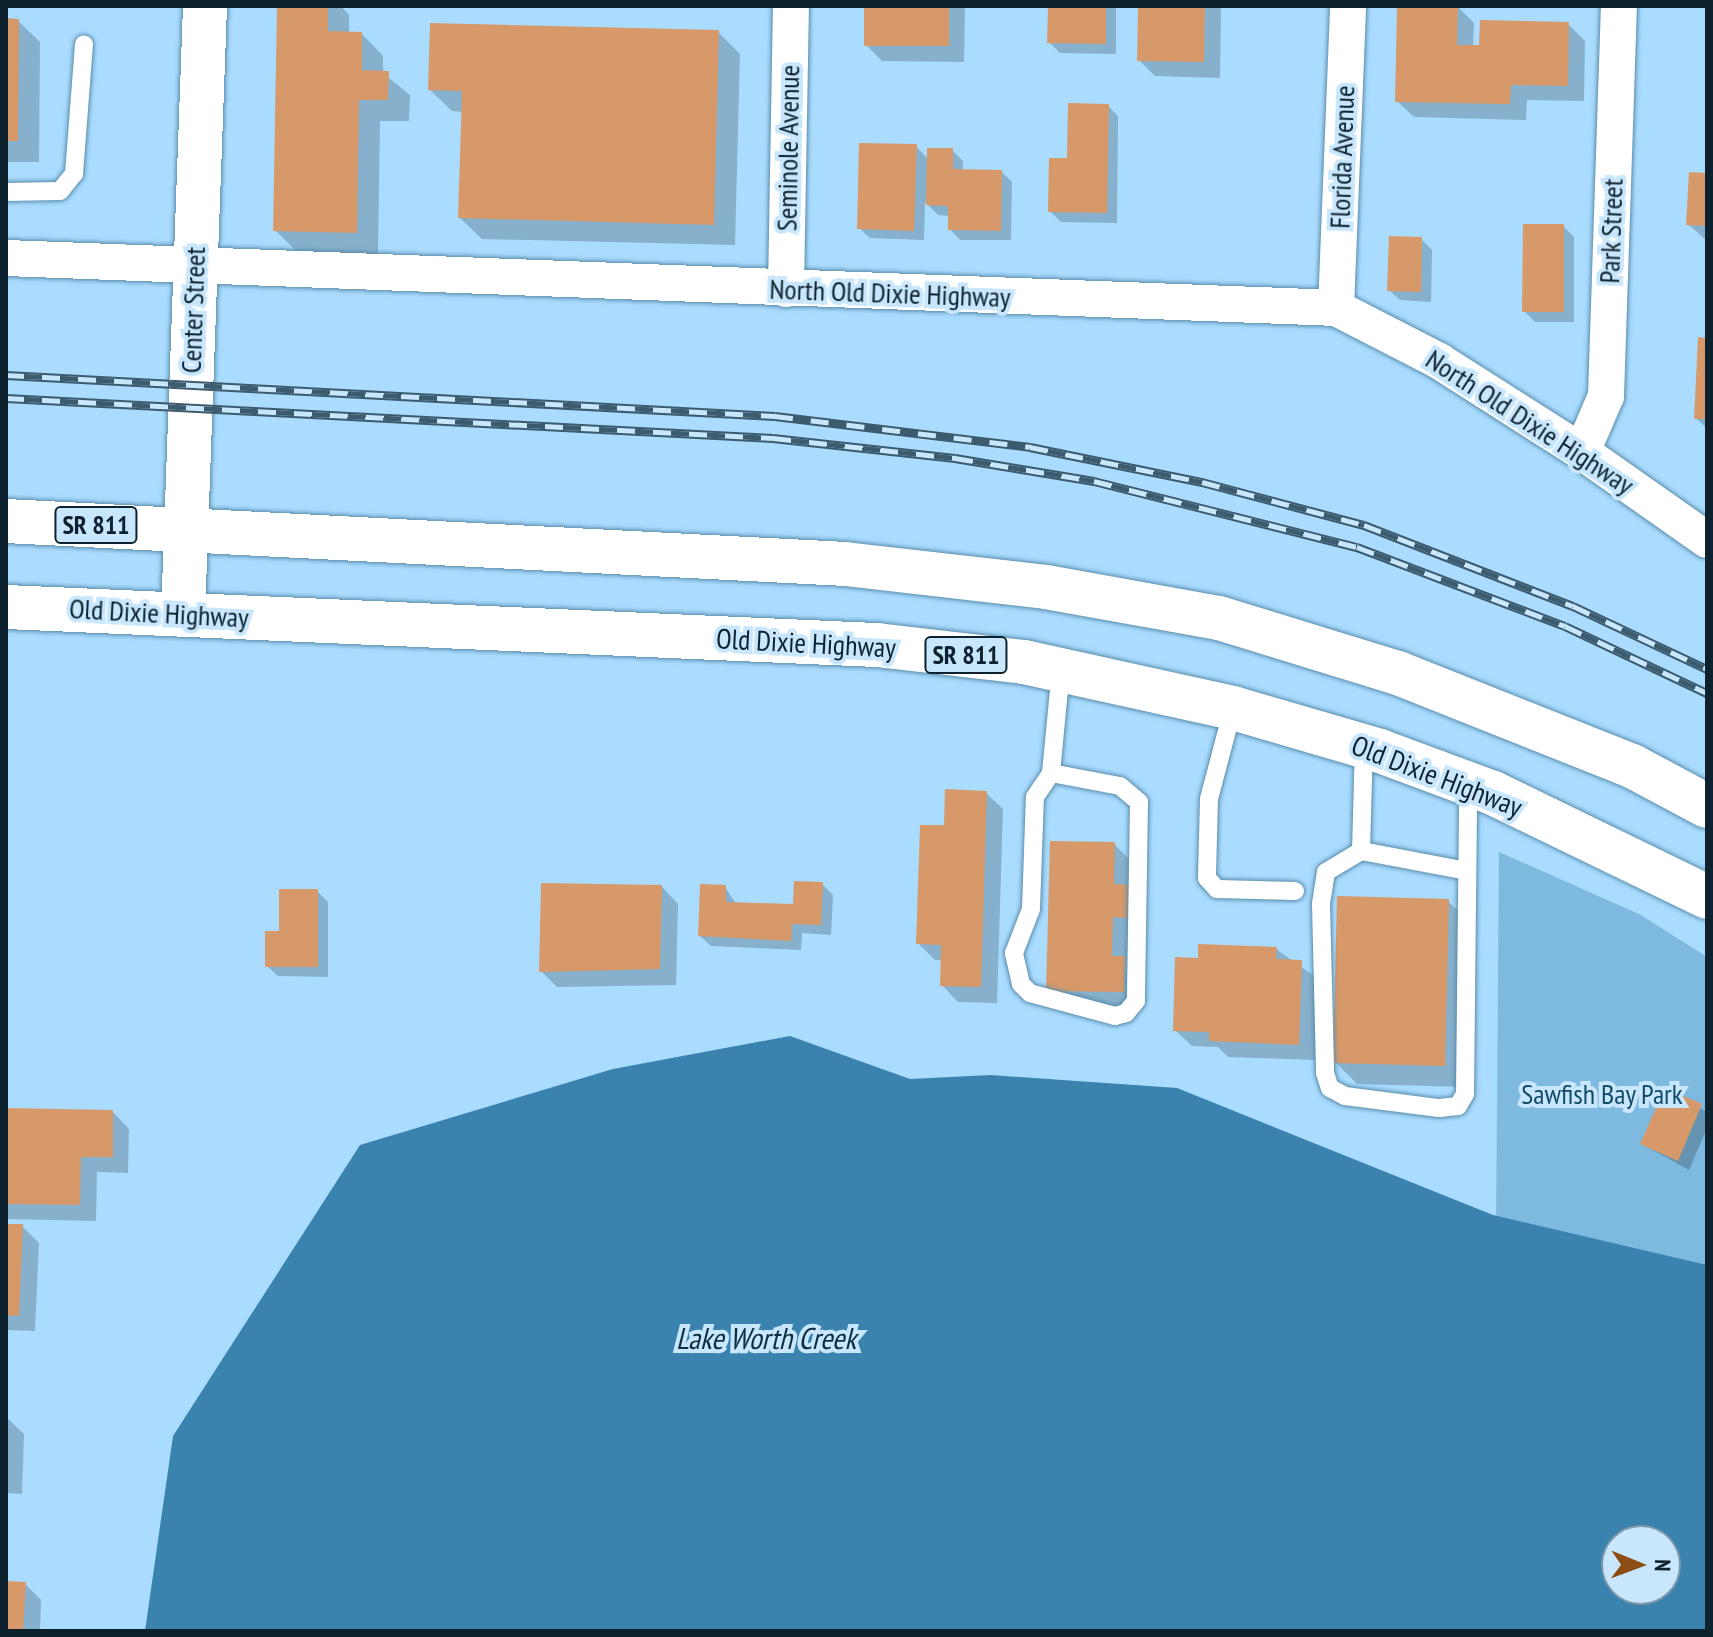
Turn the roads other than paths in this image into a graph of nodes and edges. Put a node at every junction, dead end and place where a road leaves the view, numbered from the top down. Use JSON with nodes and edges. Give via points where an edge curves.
{"nodes":[{"id":1,"x":205,"y":6,"type":"edge"},
{"id":2,"x":791,"y":6,"type":"edge"},
{"id":3,"x":1348,"y":6,"type":"edge"},
{"id":4,"x":1619,"y":6,"type":"edge"},
{"id":5,"x":84,"y":44,"type":"dead end"},
{"id":6,"x":6,"y":192,"type":"edge"},
{"id":7,"x":6,"y":258,"type":"edge"},
{"id":8,"x":195,"y":267,"type":"junction"},
{"id":9,"x":786,"y":289,"type":"junction"},
{"id":10,"x":1336,"y":308,"type":"junction"},
{"id":11,"x":1582,"y":452,"type":"junction"},
{"id":12,"x":6,"y":521,"type":"edge"},
{"id":13,"x":185,"y":529,"type":"junction"},
{"id":14,"x":1707,"y":540,"type":"edge"},
{"id":15,"x":6,"y":607,"type":"edge"},
{"id":16,"x":183,"y":615,"type":"junction"},
{"id":17,"x":1061,"y":670,"type":"junction"},
{"id":18,"x":1233,"y":708,"type":"junction"},
{"id":19,"x":1364,"y":746,"type":"junction"},
{"id":20,"x":1051,"y":773,"type":"junction"},
{"id":21,"x":1468,"y":784,"type":"junction"},
{"id":22,"x":1707,"y":806,"type":"edge"},
{"id":23,"x":1361,"y":851,"type":"junction"},
{"id":24,"x":1467,"y":871,"type":"junction"},
{"id":25,"x":1295,"y":891,"type":"dead end"},
{"id":26,"x":1707,"y":897,"type":"edge"}],
"edges":[{"from":1,"to":8,"type":"main road","name":"Center Street"},
{"from":2,"to":9,"type":"street","name":"Seminole Avenue"},
{"from":3,"to":10,"type":"street","name":"Florida Avenue"},
{"from":4,"to":11,"type":"street","name":"Park Street","via":[[1606,396]]},
{"from":5,"to":6,"type":"lane","via":[[74,174],[60,191]]},
{"from":7,"to":8,"type":"street","name":"North Old Dixie Highway"},
{"from":8,"to":9,"type":"street","name":"North Old Dixie Highway"},
{"from":8,"to":13,"type":"main road","name":"Center Street"},
{"from":9,"to":10,"type":"street","name":"North Old Dixie Highway"},
{"from":10,"to":11,"type":"street","name":"North Old Dixie Highway","via":[[1439,361]]},
{"from":11,"to":14,"type":"street","name":"North Old Dixie Highway"},
{"from":12,"to":13,"type":"main road","number":"SR 811"},
{"from":13,"to":16,"type":"main road","name":"Center Street"},
{"from":13,"to":22,"type":"main road","number":"SR 811","via":[[845,564],[1046,587],[1219,618],[1514,716],[1632,766]]},
{"from":15,"to":16,"type":"main road","name":"Old Dixie Highway","number":"SR 811"},
{"from":16,"to":17,"type":"main road","name":"Old Dixie Highway","number":"SR 811","via":[[877,645]]},
{"from":17,"to":18,"type":"main road","name":"Old Dixie Highway","number":"SR 811"},
{"from":17,"to":20,"type":"lane"},
{"from":18,"to":19,"type":"main road","name":"Old Dixie Highway","number":"SR 811"},
{"from":18,"to":25,"type":"lane","via":[[1209,799],[1207,878],[1217,889]]},
{"from":19,"to":21,"type":"main road","name":"Old Dixie Highway","number":"SR 811"},
{"from":19,"to":23,"type":"lane"},
{"from":20,"to":20,"type":"lane","via":[[1035,797],[1031,909],[1014,953],[1021,984],[1030,993],[1115,1016],[1126,1013],[1136,1001],[1139,802],[1120,786]]},
{"from":21,"to":24,"type":"lane"},
{"from":21,"to":26,"type":"main road","name":"Old Dixie Highway","number":"SR 811"},
{"from":23,"to":24,"type":"lane"},
{"from":23,"to":24,"type":"lane","via":[[1326,872],[1321,904],[1325,1073],[1330,1088],[1345,1096],[1458,1106],[1465,1094]]}]}
